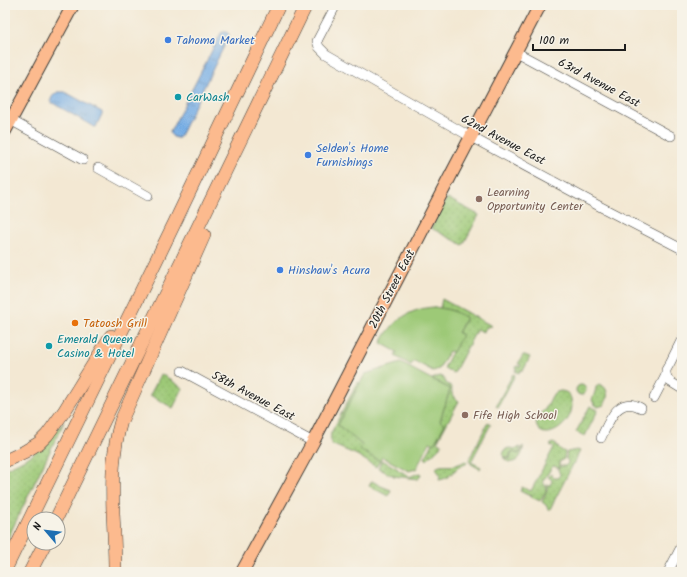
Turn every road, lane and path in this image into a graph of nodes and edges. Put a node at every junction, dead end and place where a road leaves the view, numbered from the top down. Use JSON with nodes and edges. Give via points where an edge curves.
{"nodes":[{"id":1,"x":73,"y":5,"type":"edge"},
{"id":2,"x":279,"y":5,"type":"edge"},
{"id":3,"x":306,"y":5,"type":"edge"},
{"id":4,"x":336,"y":5,"type":"edge"},
{"id":5,"x":540,"y":5,"type":"edge"},
{"id":6,"x":516,"y":52,"type":"junction"},
{"id":7,"x":7,"y":123,"type":"edge"},
{"id":8,"x":671,"y":136,"type":"dead end"},
{"id":9,"x":471,"y":137,"type":"junction"},
{"id":10,"x":83,"y":160,"type":"dead end"},
{"id":11,"x":98,"y":168,"type":"dead end"},
{"id":12,"x":227,"y":169,"type":"junction"},
{"id":13,"x":148,"y":196,"type":"dead end"},
{"id":14,"x":174,"y":224,"type":"junction"},
{"id":15,"x":682,"y":249,"type":"edge"},
{"id":16,"x":682,"y":339,"type":"edge"},
{"id":17,"x":182,"y":372,"type":"dead end"},
{"id":18,"x":666,"y":375,"type":"junction"},
{"id":19,"x":682,"y":389,"type":"edge"},
{"id":20,"x":654,"y":398,"type":"dead end"},
{"id":21,"x":640,"y":408,"type":"dead end"},
{"id":22,"x":600,"y":438,"type":"dead end"},
{"id":23,"x":313,"y":442,"type":"junction"},
{"id":24,"x":5,"y":461,"type":"edge"},
{"id":25,"x":60,"y":511,"type":"edge"},
{"id":26,"x":682,"y":545,"type":"edge"},
{"id":27,"x":41,"y":551,"type":"edge"},
{"id":28,"x":5,"y":570,"type":"edge"},
{"id":29,"x":30,"y":572,"type":"edge"},
{"id":30,"x":115,"y":572,"type":"edge"},
{"id":31,"x":242,"y":572,"type":"edge"},
{"id":32,"x":668,"y":572,"type":"edge"}],
"edges":[{"from":1,"to":7,"type":"main road"},
{"from":2,"to":14,"type":"highway"},
{"from":3,"to":12,"type":"highway"},
{"from":4,"to":9,"type":"street","name":"62nd Avenue East","via":[[317,42],[322,52]]},
{"from":5,"to":6,"type":"main road","name":"20th Street East"},
{"from":6,"to":8,"type":"street","name":"63rd Avenue East"},
{"from":6,"to":9,"type":"main road","name":"20th Street East"},
{"from":7,"to":10,"type":"street"},
{"from":9,"to":15,"type":"street","name":"62nd Avenue East"},
{"from":9,"to":23,"type":"main road","name":"20th Street East"},
{"from":11,"to":13,"type":"street"},
{"from":12,"to":25,"type":"highway"},
{"from":12,"to":30,"type":"highway","via":[[212,216],[117,433],[112,482]]},
{"from":14,"to":24,"type":"highway","via":[[108,341],[53,428],[39,443]]},
{"from":14,"to":28,"type":"highway"},
{"from":16,"to":18,"type":"street","via":[[666,370]]},
{"from":17,"to":23,"type":"street","name":"58th Avenue East"},
{"from":18,"to":19,"type":"street","via":[[671,383]]},
{"from":18,"to":20,"type":"street"},
{"from":21,"to":22,"type":"street","via":[[632,404],[620,407]]},
{"from":23,"to":31,"type":"main road","name":"20th Street East"},
{"from":26,"to":32,"type":"street"},
{"from":27,"to":29,"type":"highway"}]}
